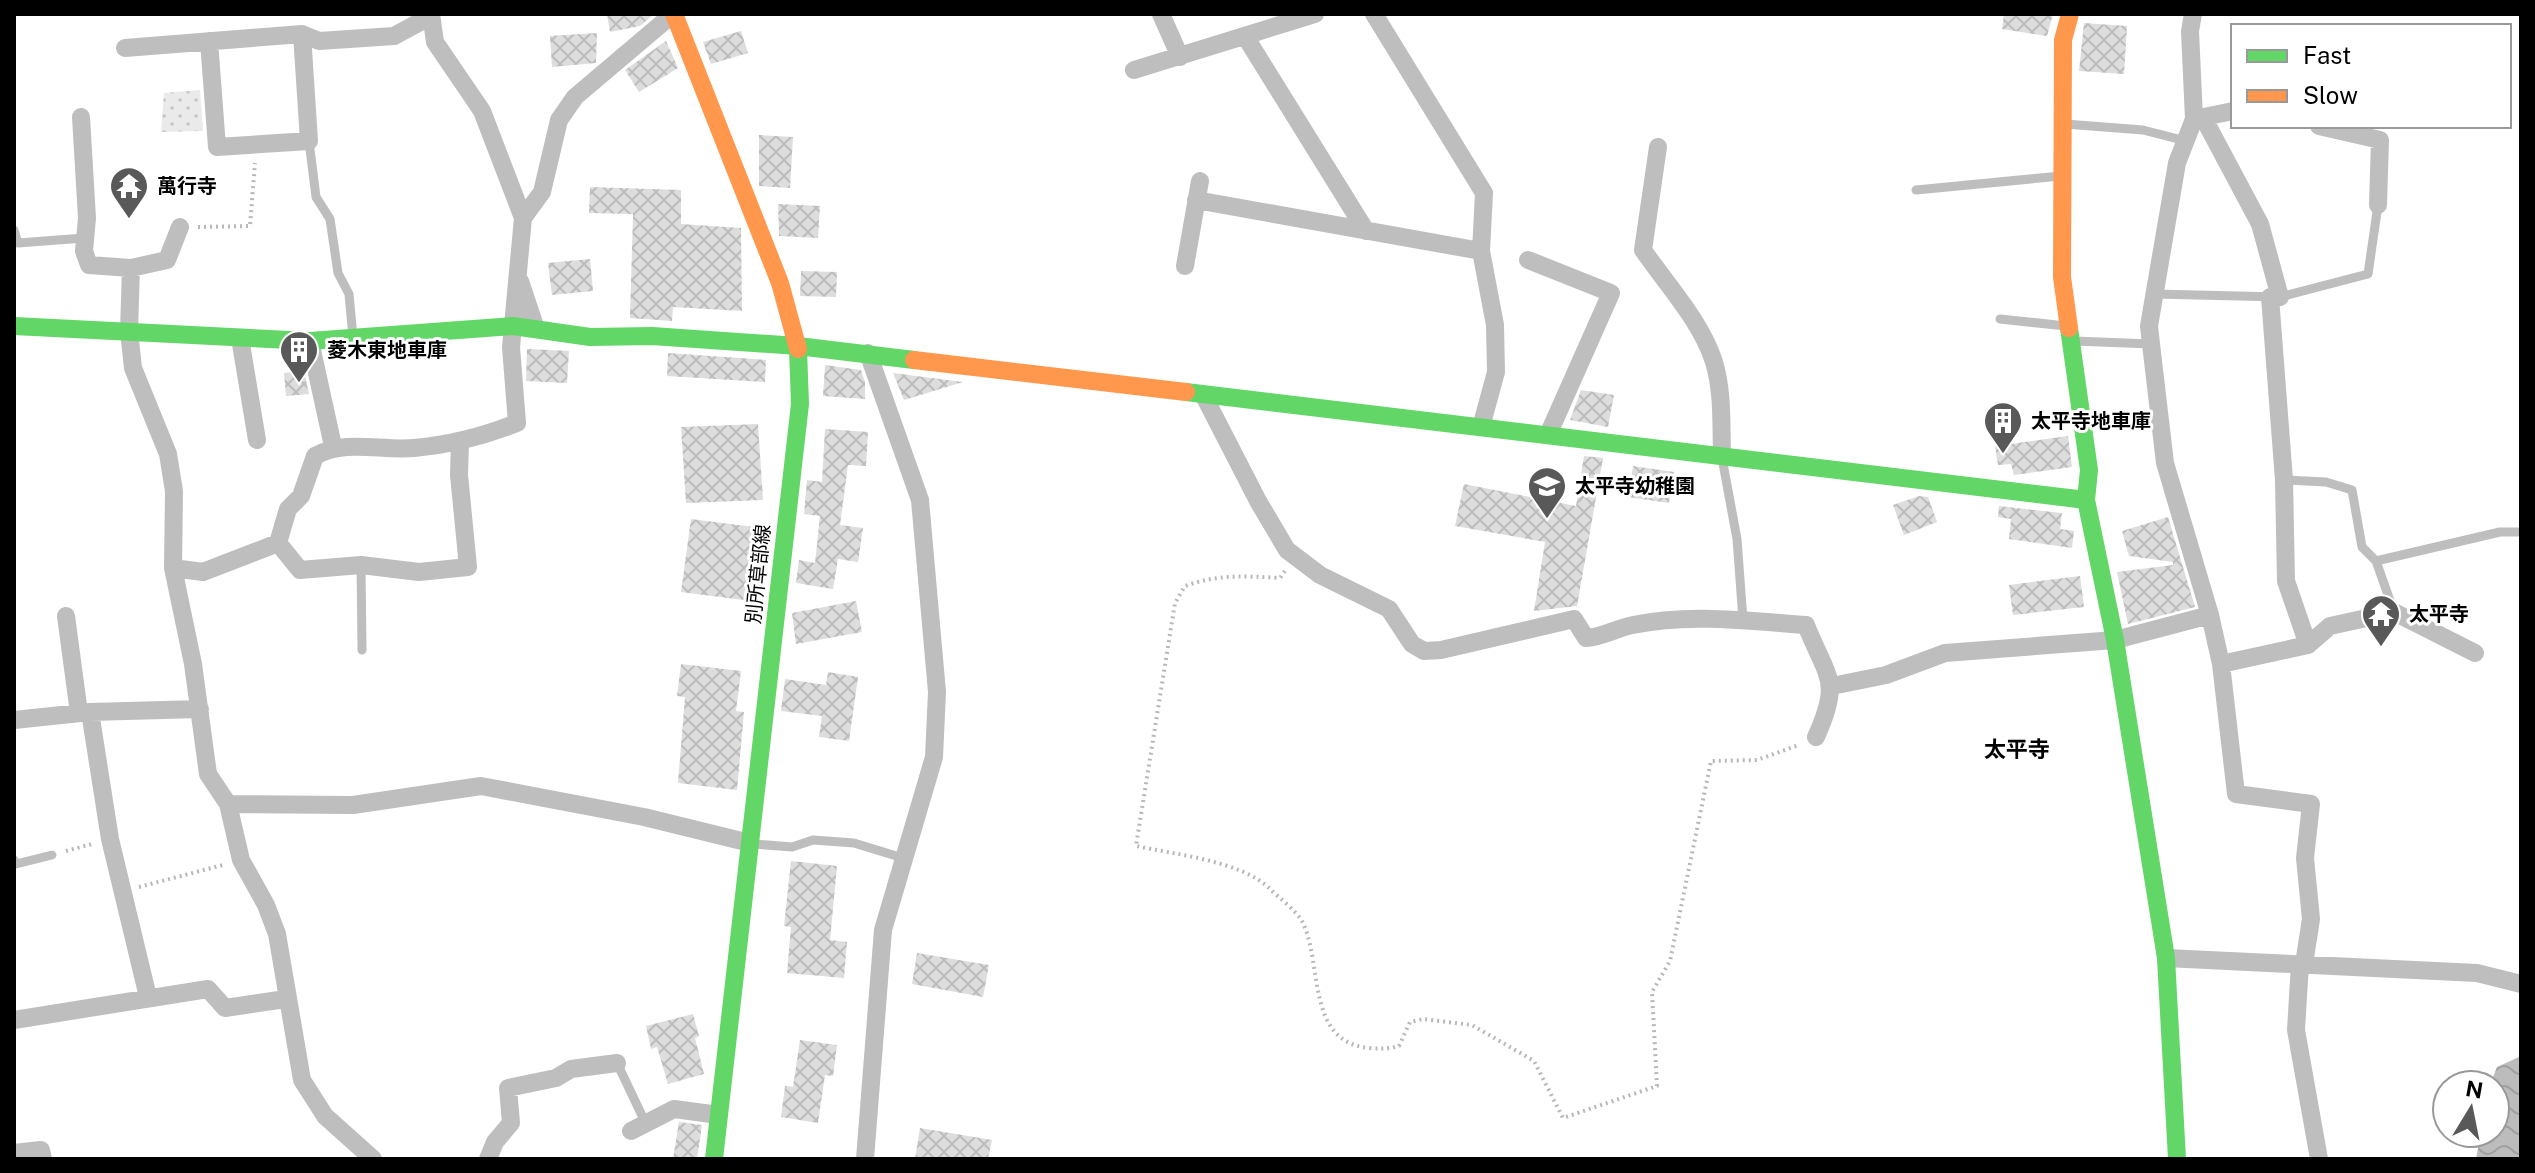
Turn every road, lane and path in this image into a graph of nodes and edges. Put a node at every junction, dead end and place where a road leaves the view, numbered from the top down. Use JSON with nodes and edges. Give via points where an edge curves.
{"nodes":[{"id":1,"x":673,"y":14,"type":"edge"},
{"id":2,"x":1161,"y":14,"type":"edge"},
{"id":3,"x":1315,"y":14,"type":"edge"},
{"id":4,"x":1374,"y":14,"type":"edge"},
{"id":5,"x":2070,"y":14,"type":"edge"},
{"id":6,"x":2193,"y":14,"type":"edge"},
{"id":7,"x":431,"y":15,"type":"edge"},
{"id":8,"x":302,"y":34,"type":"junction"},
{"id":9,"x":1245,"y":36,"type":"junction"},
{"id":10,"x":209,"y":41,"type":"junction"},
{"id":11,"x":125,"y":48,"type":"dead end"},
{"id":12,"x":1180,"y":57,"type":"junction"},
{"id":13,"x":1134,"y":70,"type":"dead end"},
{"id":14,"x":2231,"y":111,"type":"edge"},
{"id":15,"x":81,"y":117,"type":"dead end"},
{"id":16,"x":2199,"y":118,"type":"junction"},
{"id":17,"x":2062,"y":124,"type":"junction"},
{"id":18,"x":2328,"y":128,"type":"edge"},
{"id":19,"x":309,"y":141,"type":"junction"},
{"id":20,"x":2186,"y":141,"type":"junction"},
{"id":21,"x":256,"y":144,"type":"junction"},
{"id":22,"x":1658,"y":147,"type":"dead end"},
{"id":23,"x":2061,"y":176,"type":"junction"},
{"id":24,"x":1916,"y":190,"type":"dead end"},
{"id":25,"x":2378,"y":205,"type":"joint"},
{"id":26,"x":523,"y":218,"type":"junction"},
{"id":27,"x":180,"y":227,"type":"joint"},
{"id":28,"x":14,"y":230,"type":"edge"},
{"id":29,"x":1366,"y":231,"type":"junction"},
{"id":30,"x":84,"y":238,"type":"junction"},
{"id":31,"x":1481,"y":251,"type":"junction"},
{"id":32,"x":1528,"y":260,"type":"dead end"},
{"id":33,"x":1185,"y":266,"type":"dead end"},
{"id":34,"x":131,"y":268,"type":"junction"},
{"id":35,"x":520,"y":281,"type":"junction"},
{"id":36,"x":2155,"y":294,"type":"junction"},
{"id":37,"x":2275,"y":297,"type":"junction"},
{"id":38,"x":2000,"y":319,"type":"dead end"},
{"id":39,"x":14,"y":326,"type":"edge"},
{"id":40,"x":513,"y":326,"type":"junction"},
{"id":41,"x":536,"y":329,"type":"junction"},
{"id":42,"x":129,"y":331,"type":"junction"},
{"id":43,"x":2070,"y":334,"type":"junction"},
{"id":44,"x":240,"y":338,"type":"junction"},
{"id":45,"x":354,"y":340,"type":"junction"},
{"id":46,"x":310,"y":341,"type":"junction"},
{"id":47,"x":2151,"y":344,"type":"junction"},
{"id":48,"x":798,"y":346,"type":"junction"},
{"id":49,"x":868,"y":353,"type":"junction"},
{"id":50,"x":1204,"y":396,"type":"junction"},
{"id":51,"x":1481,"y":427,"type":"junction"},
{"id":52,"x":1548,"y":435,"type":"junction"},
{"id":53,"x":257,"y":440,"type":"dead end"},
{"id":54,"x":460,"y":441,"type":"junction"},
{"id":55,"x":333,"y":446,"type":"junction"},
{"id":56,"x":1722,"y":455,"type":"junction"},
{"id":57,"x":2284,"y":480,"type":"junction"},
{"id":58,"x":2086,"y":500,"type":"junction"},
{"id":59,"x":2521,"y":532,"type":"edge"},
{"id":60,"x":278,"y":543,"type":"junction"},
{"id":61,"x":1297,"y":557,"type":"junction"},
{"id":62,"x":2376,"y":561,"type":"junction"},
{"id":63,"x":361,"y":565,"type":"junction"},
{"id":64,"x":173,"y":568,"type":"junction"},
{"id":65,"x":2394,"y":612,"type":"junction"},
{"id":66,"x":2210,"y":615,"type":"junction"},
{"id":67,"x":66,"y":616,"type":"dead end"},
{"id":68,"x":1743,"y":620,"type":"junction"},
{"id":69,"x":2115,"y":640,"type":"junction"},
{"id":70,"x":2308,"y":645,"type":"junction"},
{"id":71,"x":362,"y":650,"type":"dead end"},
{"id":72,"x":2475,"y":653,"type":"dead end"},
{"id":73,"x":2221,"y":664,"type":"junction"},
{"id":74,"x":1832,"y":686,"type":"junction"},
{"id":75,"x":200,"y":709,"type":"junction"},
{"id":76,"x":85,"y":713,"type":"junction"},
{"id":77,"x":14,"y":720,"type":"edge"},
{"id":78,"x":1816,"y":737,"type":"joint"},
{"id":79,"x":228,"y":804,"type":"junction"},
{"id":80,"x":110,"y":839,"type":"junction"},
{"id":81,"x":750,"y":843,"type":"junction"},
{"id":82,"x":52,"y":855,"type":"joint"},
{"id":83,"x":903,"y":858,"type":"junction"},
{"id":84,"x":14,"y":860,"type":"edge"},
{"id":85,"x":241,"y":860,"type":"junction"},
{"id":86,"x":125,"y":891,"type":"junction"},
{"id":87,"x":2166,"y":958,"type":"junction"},
{"id":88,"x":2302,"y":964,"type":"junction"},
{"id":89,"x":2521,"y":984,"type":"edge"},
{"id":90,"x":148,"y":997,"type":"junction"},
{"id":91,"x":286,"y":999,"type":"junction"},
{"id":92,"x":14,"y":1020,"type":"edge"},
{"id":93,"x":617,"y":1063,"type":"joint"},
{"id":94,"x":719,"y":1115,"type":"junction"},
{"id":95,"x":638,"y":1127,"type":"joint"},
{"id":96,"x":14,"y":1153,"type":"edge"},
{"id":97,"x":43,"y":1159,"type":"edge"},
{"id":98,"x":373,"y":1159,"type":"edge"},
{"id":99,"x":488,"y":1159,"type":"edge"},
{"id":100,"x":714,"y":1159,"type":"edge"},
{"id":101,"x":865,"y":1159,"type":"edge"},
{"id":102,"x":2177,"y":1159,"type":"edge"},
{"id":103,"x":2319,"y":1159,"type":"edge"}],
"edges":[{"from":1,"to":26,"type":"street","via":[[575,97],[559,120],[542,192]]},
{"from":1,"to":48,"type":"street","name":"別所草部線","via":[[734,160]]},
{"from":2,"to":12,"type":"street"},
{"from":3,"to":9,"type":"street"},
{"from":4,"to":31,"type":"street","via":[[1484,193]]},
{"from":5,"to":17,"type":"street","via":[[2063,40]]},
{"from":6,"to":16,"type":"street"},
{"from":7,"to":8,"type":"street","via":[[394,36],[319,41]]},
{"from":7,"to":26,"type":"street","via":[[435,42],[482,111]]},
{"from":8,"to":10,"type":"street"},
{"from":8,"to":19,"type":"street"},
{"from":9,"to":12,"type":"street"},
{"from":9,"to":29,"type":"street"},
{"from":10,"to":11,"type":"street"},
{"from":10,"to":21,"type":"street","via":[[217,147]]},
{"from":12,"to":13,"type":"street"},
{"from":14,"to":16,"type":"street"},
{"from":15,"to":30,"type":"street"},
{"from":16,"to":20,"type":"street"},
{"from":16,"to":37,"type":"street","via":[[2260,224]]},
{"from":17,"to":20,"type":"lane","via":[[2143,130]]},
{"from":17,"to":23,"type":"street"},
{"from":18,"to":25,"type":"street","via":[[2380,140]]},
{"from":19,"to":21,"type":"street"},
{"from":19,"to":45,"type":"lane","via":[[316,197],[330,219],[338,273],[349,294]]},
{"from":20,"to":36,"type":"street","via":[[2177,163]]},
{"from":21,"to":27,"type":"path","via":[[250,226]]},
{"from":22,"to":56,"type":"street","via":[[1643,250],[1713,360],[1721,395]]},
{"from":23,"to":24,"type":"lane"},
{"from":23,"to":43,"type":"street","via":[[2062,277]]},
{"from":25,"to":37,"type":"lane","via":[[2368,274]]},
{"from":26,"to":35,"type":"street"},
{"from":27,"to":34,"type":"street","via":[[167,260]]},
{"from":28,"to":30,"type":"lane","via":[[18,243]]},
{"from":29,"to":31,"type":"street"},
{"from":29,"to":33,"type":"street","via":[[1198,191]]},
{"from":30,"to":34,"type":"street","via":[[89,265]]},
{"from":31,"to":51,"type":"street","via":[[1495,325],[1496,372]]},
{"from":32,"to":52,"type":"street","via":[[1611,293]]},
{"from":34,"to":42,"type":"street"},
{"from":35,"to":40,"type":"street"},
{"from":35,"to":41,"type":"street"},
{"from":36,"to":37,"type":"lane"},
{"from":36,"to":47,"type":"street"},
{"from":37,"to":57,"type":"street"},
{"from":38,"to":43,"type":"lane"},
{"from":39,"to":42,"type":"street"},
{"from":40,"to":41,"type":"street"},
{"from":40,"to":45,"type":"street"},
{"from":40,"to":54,"type":"street","via":[[517,423]]},
{"from":41,"to":48,"type":"street","via":[[590,337]]},
{"from":42,"to":44,"type":"street"},
{"from":42,"to":64,"type":"street","via":[[133,368],[168,454],[174,491]]},
{"from":43,"to":47,"type":"lane"},
{"from":43,"to":58,"type":"street","via":[[2089,470]]},
{"from":44,"to":46,"type":"street"},
{"from":44,"to":53,"type":"street"},
{"from":45,"to":46,"type":"street"},
{"from":46,"to":55,"type":"street"},
{"from":47,"to":66,"type":"street","via":[[2165,463]]},
{"from":48,"to":49,"type":"street"},
{"from":48,"to":81,"type":"street","name":"別所草部線","via":[[800,404]]},
{"from":49,"to":50,"type":"street"},
{"from":49,"to":83,"type":"street","via":[[920,500],[937,692],[934,757]]},
{"from":50,"to":51,"type":"street"},
{"from":50,"to":61,"type":"street","via":[[1258,501],[1287,550]]},
{"from":51,"to":52,"type":"street"},
{"from":52,"to":56,"type":"street"},
{"from":54,"to":55,"type":"street","via":[[413,448]]},
{"from":54,"to":63,"type":"street","via":[[468,567],[419,572]]},
{"from":55,"to":60,"type":"street","via":[[315,456],[301,496],[288,509]]},
{"from":56,"to":58,"type":"street"},
{"from":56,"to":68,"type":"lane","via":[[1737,539]]},
{"from":57,"to":62,"type":"lane","via":[[2326,482],[2352,490],[2362,547]]},
{"from":57,"to":70,"type":"street","via":[[2286,581]]},
{"from":58,"to":69,"type":"street"},
{"from":59,"to":62,"type":"lane","via":[[2500,532]]},
{"from":60,"to":63,"type":"street","via":[[300,570]]},
{"from":60,"to":64,"type":"street","via":[[203,572]]},
{"from":61,"to":68,"type":"street","via":[[1320,575],[1389,609],[1412,644],[1424,651],[1574,619],[1586,638],[1632,625]]},
{"from":61,"to":78,"type":"path","via":[[1280,578],[1229,574],[1203,579],[1185,586],[1175,603],[1136,846],[1227,867],[1266,885],[1303,922],[1326,1022],[1357,1047],[1399,1046],[1410,1022],[1423,1019],[1472,1025],[1534,1061],[1563,1118],[1657,1086],[1652,992],[1670,961],[1711,761],[1757,760]]},
{"from":62,"to":65,"type":"lane"},
{"from":63,"to":71,"type":"lane"},
{"from":64,"to":75,"type":"street"},
{"from":65,"to":70,"type":"street","via":[[2330,626]]},
{"from":65,"to":72,"type":"street"},
{"from":66,"to":69,"type":"street"},
{"from":66,"to":73,"type":"street"},
{"from":67,"to":76,"type":"street"},
{"from":68,"to":74,"type":"street","via":[[1806,625]]},
{"from":69,"to":74,"type":"street","via":[[1945,653],[1886,675]]},
{"from":69,"to":87,"type":"street"},
{"from":70,"to":73,"type":"street"},
{"from":73,"to":88,"type":"street","via":[[2236,794],[2311,804],[2305,858],[2311,919]]},
{"from":74,"to":78,"type":"street"},
{"from":75,"to":76,"type":"street"},
{"from":75,"to":79,"type":"street","via":[[208,774]]},
{"from":76,"to":77,"type":"street"},
{"from":76,"to":80,"type":"street"},
{"from":79,"to":81,"type":"street","via":[[353,805],[481,786]]},
{"from":79,"to":85,"type":"street"},
{"from":80,"to":82,"type":"path"},
{"from":80,"to":86,"type":"street"},
{"from":81,"to":83,"type":"lane","via":[[854,843]]},
{"from":81,"to":94,"type":"street","name":"別所草部線"},
{"from":82,"to":84,"type":"lane","via":[[16,864]]},
{"from":83,"to":101,"type":"street","via":[[883,930]]},
{"from":85,"to":86,"type":"path"},
{"from":85,"to":91,"type":"street","via":[[277,934]]},
{"from":86,"to":90,"type":"street"},
{"from":87,"to":88,"type":"street"},
{"from":87,"to":102,"type":"street"},
{"from":88,"to":89,"type":"street","via":[[2477,973]]},
{"from":88,"to":103,"type":"street","via":[[2296,1030]]},
{"from":90,"to":91,"type":"street","via":[[208,989],[225,1008]]},
{"from":90,"to":92,"type":"street"},
{"from":91,"to":98,"type":"street","via":[[302,1080],[325,1116]]},
{"from":93,"to":95,"type":"lane"},
{"from":93,"to":99,"type":"street","via":[[571,1069],[556,1078],[508,1088],[511,1123]]},
{"from":94,"to":95,"type":"street","via":[[674,1109]]},
{"from":94,"to":100,"type":"street","name":"別所草部線"},
{"from":96,"to":97,"type":"street","via":[[41,1150]]}]}
